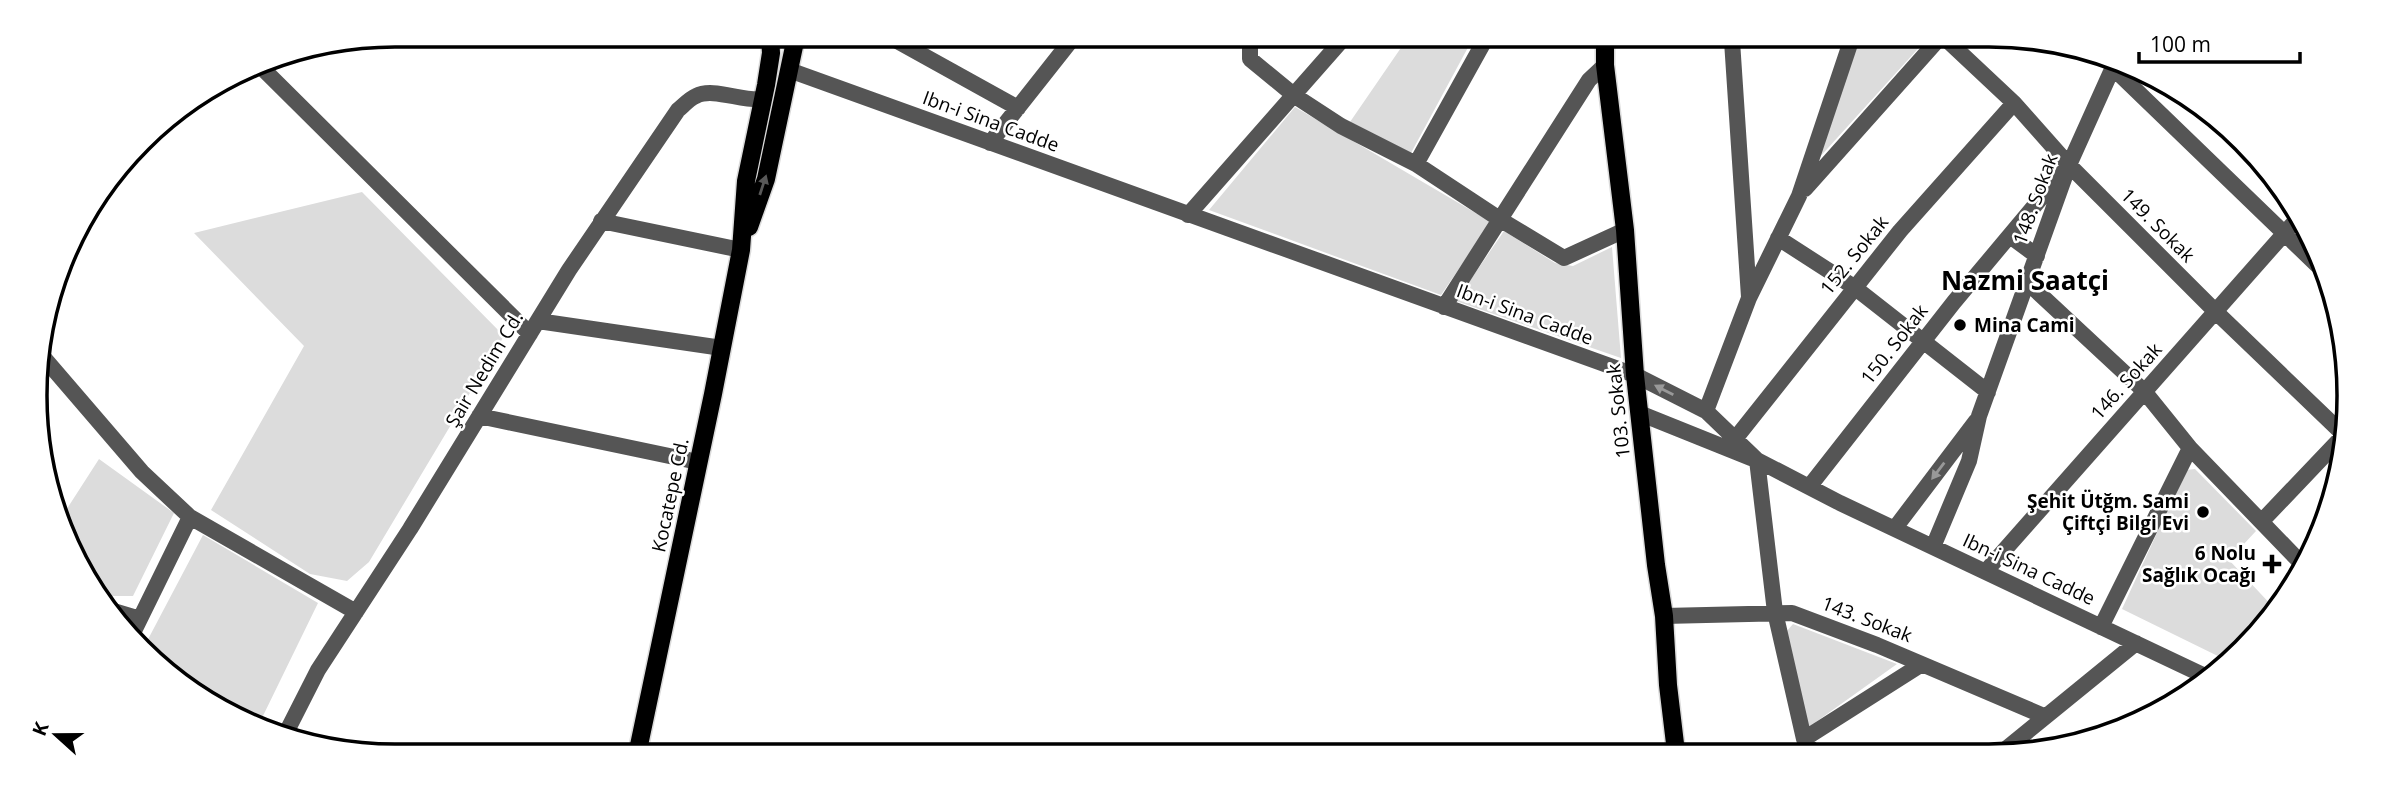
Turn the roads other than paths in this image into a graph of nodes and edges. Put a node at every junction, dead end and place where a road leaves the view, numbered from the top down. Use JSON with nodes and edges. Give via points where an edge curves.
{"nodes":[{"id":1,"x":768,"y":47,"type":"edge"},
{"id":2,"x":794,"y":47,"type":"edge"},
{"id":3,"x":908,"y":47,"type":"edge"},
{"id":4,"x":1062,"y":47,"type":"edge"},
{"id":5,"x":1250,"y":47,"type":"edge"},
{"id":6,"x":1336,"y":47,"type":"edge"},
{"id":7,"x":1481,"y":47,"type":"edge"},
{"id":8,"x":1599,"y":47,"type":"edge"},
{"id":9,"x":1605,"y":47,"type":"edge"},
{"id":10,"x":1732,"y":47,"type":"edge"},
{"id":11,"x":1849,"y":47,"type":"edge"},
{"id":12,"x":1932,"y":47,"type":"edge"},
{"id":13,"x":1955,"y":47,"type":"edge"},
{"id":14,"x":1605,"y":65,"type":"junction"},
{"id":15,"x":789,"y":70,"type":"junction"},
{"id":16,"x":2112,"y":70,"type":"edge"},
{"id":17,"x":267,"y":72,"type":"edge"},
{"id":18,"x":2119,"y":73,"type":"edge"},
{"id":19,"x":2146,"y":85,"type":"edge"},
{"id":20,"x":2138,"y":93,"type":"junction"},
{"id":21,"x":1295,"y":96,"type":"junction"},
{"id":22,"x":764,"y":99,"type":"junction"},
{"id":23,"x":2014,"y":103,"type":"junction"},
{"id":24,"x":1018,"y":108,"type":"junction"},
{"id":25,"x":990,"y":143,"type":"junction"},
{"id":26,"x":1416,"y":164,"type":"junction"},
{"id":27,"x":2068,"y":165,"type":"junction"},
{"id":28,"x":1799,"y":196,"type":"junction"},
{"id":29,"x":1188,"y":215,"type":"junction"},
{"id":30,"x":1501,"y":220,"type":"junction"},
{"id":31,"x":601,"y":221,"type":"junction"},
{"id":32,"x":2292,"y":224,"type":"edge"},
{"id":33,"x":1625,"y":230,"type":"junction"},
{"id":34,"x":2283,"y":233,"type":"junction"},
{"id":35,"x":2010,"y":236,"type":"junction"},
{"id":36,"x":1778,"y":237,"type":"junction"},
{"id":37,"x":741,"y":250,"type":"junction"},
{"id":38,"x":2037,"y":256,"type":"junction"},
{"id":39,"x":2307,"y":256,"type":"edge"},
{"id":40,"x":2028,"y":283,"type":"junction"},
{"id":41,"x":1854,"y":287,"type":"junction"},
{"id":42,"x":1749,"y":298,"type":"junction"},
{"id":43,"x":1444,"y":307,"type":"junction"},
{"id":44,"x":2216,"y":312,"type":"junction"},
{"id":45,"x":534,"y":327,"type":"junction"},
{"id":46,"x":1922,"y":342,"type":"junction"},
{"id":47,"x":722,"y":348,"type":"junction"},
{"id":48,"x":49,"y":364,"type":"edge"},
{"id":49,"x":1635,"y":375,"type":"junction"},
{"id":50,"x":2144,"y":391,"type":"junction"},
{"id":51,"x":1988,"y":392,"type":"junction"},
{"id":52,"x":1706,"y":411,"type":"junction"},
{"id":53,"x":1639,"y":413,"type":"junction"},
{"id":54,"x":480,"y":416,"type":"junction"},
{"id":55,"x":1979,"y":416,"type":"junction"},
{"id":56,"x":2335,"y":428,"type":"edge"},
{"id":57,"x":1735,"y":439,"type":"junction"},
{"id":58,"x":2333,"y":444,"type":"edge"},
{"id":59,"x":2190,"y":448,"type":"junction"},
{"id":60,"x":1757,"y":460,"type":"junction"},
{"id":61,"x":698,"y":462,"type":"junction"},
{"id":62,"x":1809,"y":487,"type":"junction"},
{"id":63,"x":190,"y":517,"type":"junction"},
{"id":64,"x":2262,"y":521,"type":"junction"},
{"id":65,"x":1895,"y":528,"type":"junction"},
{"id":66,"x":1933,"y":547,"type":"junction"},
{"id":67,"x":2297,"y":558,"type":"edge"},
{"id":68,"x":1986,"y":571,"type":"junction"},
{"id":69,"x":356,"y":612,"type":"junction"},
{"id":70,"x":1775,"y":612,"type":"junction"},
{"id":71,"x":1664,"y":616,"type":"junction"},
{"id":72,"x":136,"y":626,"type":"edge"},
{"id":73,"x":2101,"y":626,"type":"junction"},
{"id":74,"x":2136,"y":643,"type":"junction"},
{"id":75,"x":1922,"y":664,"type":"junction"},
{"id":76,"x":2199,"y":673,"type":"edge"},
{"id":77,"x":2044,"y":716,"type":"junction"},
{"id":78,"x":289,"y":727,"type":"edge"},
{"id":79,"x":2013,"y":743,"type":"edge"},
{"id":80,"x":639,"y":744,"type":"edge"},
{"id":81,"x":1675,"y":744,"type":"edge"},
{"id":82,"x":1808,"y":744,"type":"edge"},
{"id":83,"x":1812,"y":744,"type":"edge"}],
"edges":[{"from":1,"to":22,"type":"main road","name":"Kocatepe Cd."},
{"from":2,"to":15,"type":"main road","name":"Kocatepe Cd."},
{"from":3,"to":24,"type":"street"},
{"from":4,"to":24,"type":"street"},
{"from":5,"to":21,"type":"street","via":[[1250,59]]},
{"from":6,"to":21,"type":"street"},
{"from":7,"to":26,"type":"street"},
{"from":8,"to":14,"type":"main road","name":"103. Sokak"},
{"from":9,"to":14,"type":"main road","name":"103. Sokak"},
{"from":10,"to":42,"type":"street"},
{"from":11,"to":28,"type":"street"},
{"from":12,"to":28,"type":"street"},
{"from":13,"to":23,"type":"street","name":"149. Sokak"},
{"from":14,"to":30,"type":"street","via":[[1589,80]]},
{"from":14,"to":33,"type":"main road","name":"103. Sokak"},
{"from":15,"to":25,"type":"street","name":"Ibn-i Sina Cadde"},
{"from":37,"to":15,"type":"main road","name":"Kocatepe Cd.","one_way":true,"via":[[766,178]]},
{"from":16,"to":27,"type":"street","name":"148. Sokak"},
{"from":17,"to":45,"type":"street"},
{"from":18,"to":20,"type":"street"},
{"from":19,"to":20,"type":"street"},
{"from":20,"to":34,"type":"street"},
{"from":21,"to":26,"type":"street","via":[[1341,126]]},
{"from":21,"to":29,"type":"street"},
{"from":22,"to":31,"type":"street","name":"Şair Nedim Cd.","via":[[696,95],[678,110]]},
{"from":22,"to":37,"type":"main road","name":"Kocatepe Cd.","via":[[746,181]]},
{"from":23,"to":27,"type":"street","name":"149. Sokak"},
{"from":23,"to":41,"type":"street","name":"152. Sokak"},
{"from":24,"to":25,"type":"street"},
{"from":25,"to":29,"type":"street","name":"Ibn-i Sina Cadde"},
{"from":26,"to":30,"type":"street"},
{"from":27,"to":35,"type":"street","name":"150. Sokak"},
{"from":27,"to":38,"type":"street","name":"148. Sokak"},
{"from":27,"to":44,"type":"street","name":"149. Sokak"},
{"from":28,"to":36,"type":"street"},
{"from":29,"to":43,"type":"street","name":"Ibn-i Sina Cadde"},
{"from":30,"to":33,"type":"street","via":[[1564,258]]},
{"from":30,"to":43,"type":"street"},
{"from":31,"to":37,"type":"street"},
{"from":31,"to":45,"type":"street","name":"Şair Nedim Cd."},
{"from":32,"to":34,"type":"street","name":"146. Sokak"},
{"from":33,"to":49,"type":"main road","name":"103. Sokak"},
{"from":34,"to":39,"type":"street"},
{"from":34,"to":44,"type":"street","name":"146. Sokak"},
{"from":35,"to":38,"type":"street"},
{"from":35,"to":46,"type":"street","name":"150. Sokak"},
{"from":36,"to":41,"type":"street"},
{"from":36,"to":42,"type":"street"},
{"from":37,"to":47,"type":"main road","name":"Kocatepe Cd."},
{"from":38,"to":40,"type":"street","name":"148. Sokak"},
{"from":40,"to":50,"type":"street"},
{"from":40,"to":51,"type":"street","name":"148. Sokak"},
{"from":41,"to":46,"type":"street"},
{"from":41,"to":57,"type":"street","name":"152. Sokak"},
{"from":42,"to":52,"type":"street"},
{"from":43,"to":49,"type":"street","name":"Ibn-i Sina Cadde"},
{"from":44,"to":50,"type":"street","name":"146. Sokak"},
{"from":44,"to":56,"type":"street","name":"149. Sokak"},
{"from":45,"to":47,"type":"street"},
{"from":45,"to":54,"type":"street","name":"Şair Nedim Cd."},
{"from":46,"to":51,"type":"street"},
{"from":46,"to":62,"type":"street","name":"150. Sokak"},
{"from":47,"to":61,"type":"main road","name":"Kocatepe Cd."},
{"from":48,"to":63,"type":"street","via":[[142,472]]},
{"from":52,"to":49,"type":"street","name":"Ibn-i Sina Cadde","one_way":true},
{"from":49,"to":53,"type":"main road","name":"103. Sokak"},
{"from":50,"to":59,"type":"street"},
{"from":50,"to":68,"type":"street","name":"146. Sokak"},
{"from":51,"to":55,"type":"street","name":"148. Sokak"},
{"from":52,"to":57,"type":"street","name":"Ibn-i Sina Cadde"},
{"from":53,"to":60,"type":"street"},
{"from":53,"to":71,"type":"main road","name":"103. Sokak"},
{"from":54,"to":61,"type":"street"},
{"from":54,"to":69,"type":"street","name":"Şair Nedim Cd."},
{"from":55,"to":65,"type":"street","one_way":true},
{"from":55,"to":66,"type":"street","name":"148. Sokak","via":[[1969,461]]},
{"from":57,"to":60,"type":"street","name":"Ibn-i Sina Cadde"},
{"from":58,"to":64,"type":"street"},
{"from":59,"to":64,"type":"street"},
{"from":59,"to":73,"type":"street"},
{"from":60,"to":62,"type":"street","name":"Ibn-i Sina Cadde"},
{"from":60,"to":70,"type":"street"},
{"from":61,"to":80,"type":"main road","name":"Kocatepe Cd."},
{"from":62,"to":65,"type":"street","name":"Ibn-i Sina Cadde"},
{"from":63,"to":69,"type":"street"},
{"from":63,"to":72,"type":"street"},
{"from":64,"to":67,"type":"street"},
{"from":65,"to":66,"type":"street","name":"Ibn-i Sina Cadde"},
{"from":66,"to":68,"type":"street","name":"Ibn-i Sina Cadde"},
{"from":68,"to":73,"type":"street","name":"Ibn-i Sina Cadde"},
{"from":69,"to":78,"type":"street","name":"Şair Nedim Cd.","via":[[318,670]]},
{"from":70,"to":71,"type":"street","name":"143. Sokak"},
{"from":70,"to":75,"type":"street","name":"143. Sokak","via":[[1792,613]]},
{"from":70,"to":82,"type":"street"},
{"from":71,"to":81,"type":"main road","name":"103. Sokak"},
{"from":73,"to":74,"type":"street","name":"Ibn-i Sina Cadde"},
{"from":74,"to":76,"type":"street","name":"Ibn-i Sina Cadde"},
{"from":74,"to":77,"type":"street"},
{"from":75,"to":77,"type":"street","name":"143. Sokak"},
{"from":75,"to":83,"type":"street"},
{"from":77,"to":79,"type":"street"}]}
